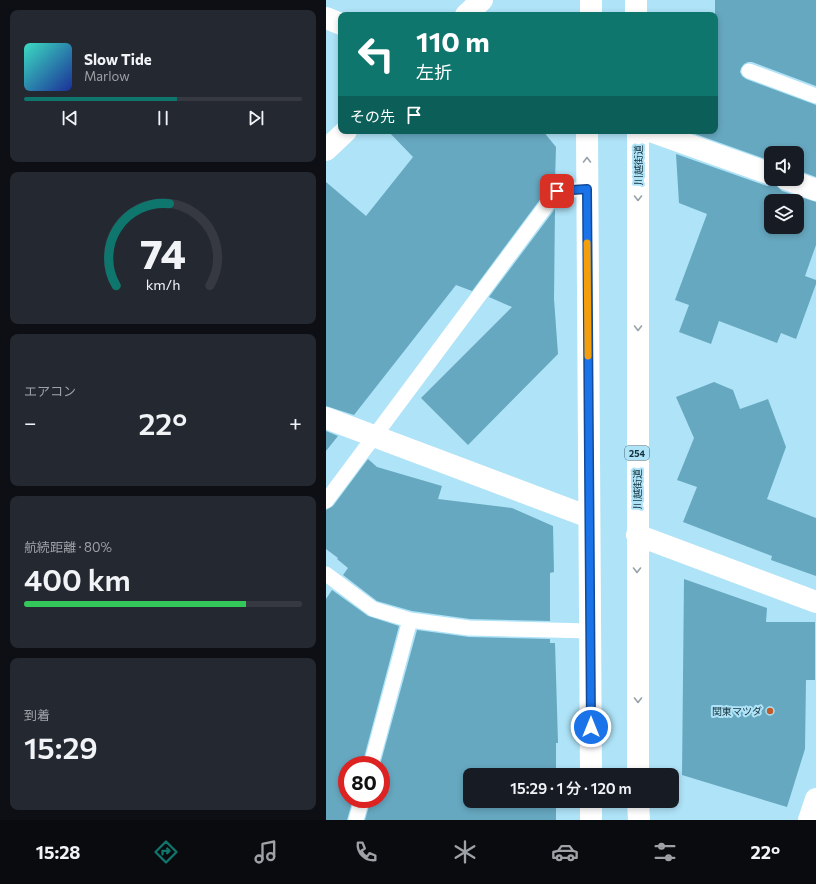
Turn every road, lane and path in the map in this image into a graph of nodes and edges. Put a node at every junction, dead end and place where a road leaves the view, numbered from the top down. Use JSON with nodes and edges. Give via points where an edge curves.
{"nodes":[{"id":1,"x":482,"y":0,"type":"edge"},
{"id":2,"x":591,"y":0,"type":"edge"},
{"id":3,"x":636,"y":0,"type":"edge"},
{"id":4,"x":469,"y":12,"type":"edge"},
{"id":5,"x":590,"y":12,"type":"edge"},
{"id":6,"x":636,"y":12,"type":"edge"},
{"id":7,"x":326,"y":18,"type":"edge"},
{"id":8,"x":338,"y":23,"type":"edge"},
{"id":9,"x":749,"y":71,"type":"dead end"},
{"id":10,"x":816,"y":96,"type":"edge"},
{"id":11,"x":343,"y":134,"type":"edge"},
{"id":12,"x":587,"y":134,"type":"edge"},
{"id":13,"x":638,"y":134,"type":"edge"},
{"id":14,"x":658,"y":134,"type":"edge"},
{"id":15,"x":326,"y":150,"type":"edge"},
{"id":16,"x":764,"y":172,"type":"edge"},
{"id":17,"x":804,"y":186,"type":"edge"},
{"id":18,"x":587,"y":189,"type":"junction"},
{"id":19,"x":816,"y":190,"type":"edge"},
{"id":20,"x":326,"y":418,"type":"edge"},
{"id":21,"x":374,"y":436,"type":"junction"},
{"id":22,"x":326,"y":501,"type":"edge"},
{"id":23,"x":590,"y":517,"type":"junction"},
{"id":24,"x":637,"y":535,"type":"junction"},
{"id":25,"x":326,"y":574,"type":"edge"},
{"id":26,"x":816,"y":602,"type":"edge"},
{"id":27,"x":410,"y":620,"type":"junction"},
{"id":28,"x":590,"y":631,"type":"junction"},
{"id":29,"x":373,"y":756,"type":"edge"},
{"id":30,"x":591,"y":768,"type":"edge"},
{"id":31,"x":638,"y":768,"type":"edge"},
{"id":32,"x":816,"y":799,"type":"edge"},
{"id":33,"x":359,"y":808,"type":"edge"},
{"id":34,"x":591,"y":808,"type":"edge"},
{"id":35,"x":638,"y":808,"type":"edge"},
{"id":36,"x":356,"y":820,"type":"edge"},
{"id":37,"x":591,"y":820,"type":"edge"},
{"id":38,"x":638,"y":820,"type":"edge"},
{"id":39,"x":809,"y":820,"type":"edge"}],
"edges":[{"from":1,"to":4,"type":"main road"},
{"from":2,"to":5,"type":"main road"},
{"from":3,"to":6,"type":"main road"},
{"from":7,"to":8,"type":"main road"},
{"from":9,"to":10,"type":"lane"},
{"from":11,"to":15,"type":"main road"},
{"from":18,"to":12,"type":"main road","one_way":true},
{"from":13,"to":24,"type":"main road","name":"川越街道","number":"254","one_way":true},
{"from":14,"to":16,"type":"main road"},
{"from":17,"to":19,"type":"main road"},
{"from":18,"to":21,"type":"lane","via":[[557,191]]},
{"from":18,"to":23,"type":"main road"},
{"from":20,"to":21,"type":"main road"},
{"from":21,"to":22,"type":"lane"},
{"from":21,"to":23,"type":"main road"},
{"from":23,"to":28,"type":"main road"},
{"from":24,"to":26,"type":"main road"},
{"from":24,"to":31,"type":"main road","name":"川越街道","number":"254","one_way":true},
{"from":25,"to":27,"type":"lane","via":[[373,609]]},
{"from":27,"to":28,"type":"lane","via":[[469,628]]},
{"from":27,"to":29,"type":"lane"},
{"from":28,"to":30,"type":"main road"},
{"from":32,"to":39,"type":"main road"},
{"from":33,"to":36,"type":"lane"},
{"from":34,"to":37,"type":"main road"},
{"from":35,"to":38,"type":"main road"}]}
